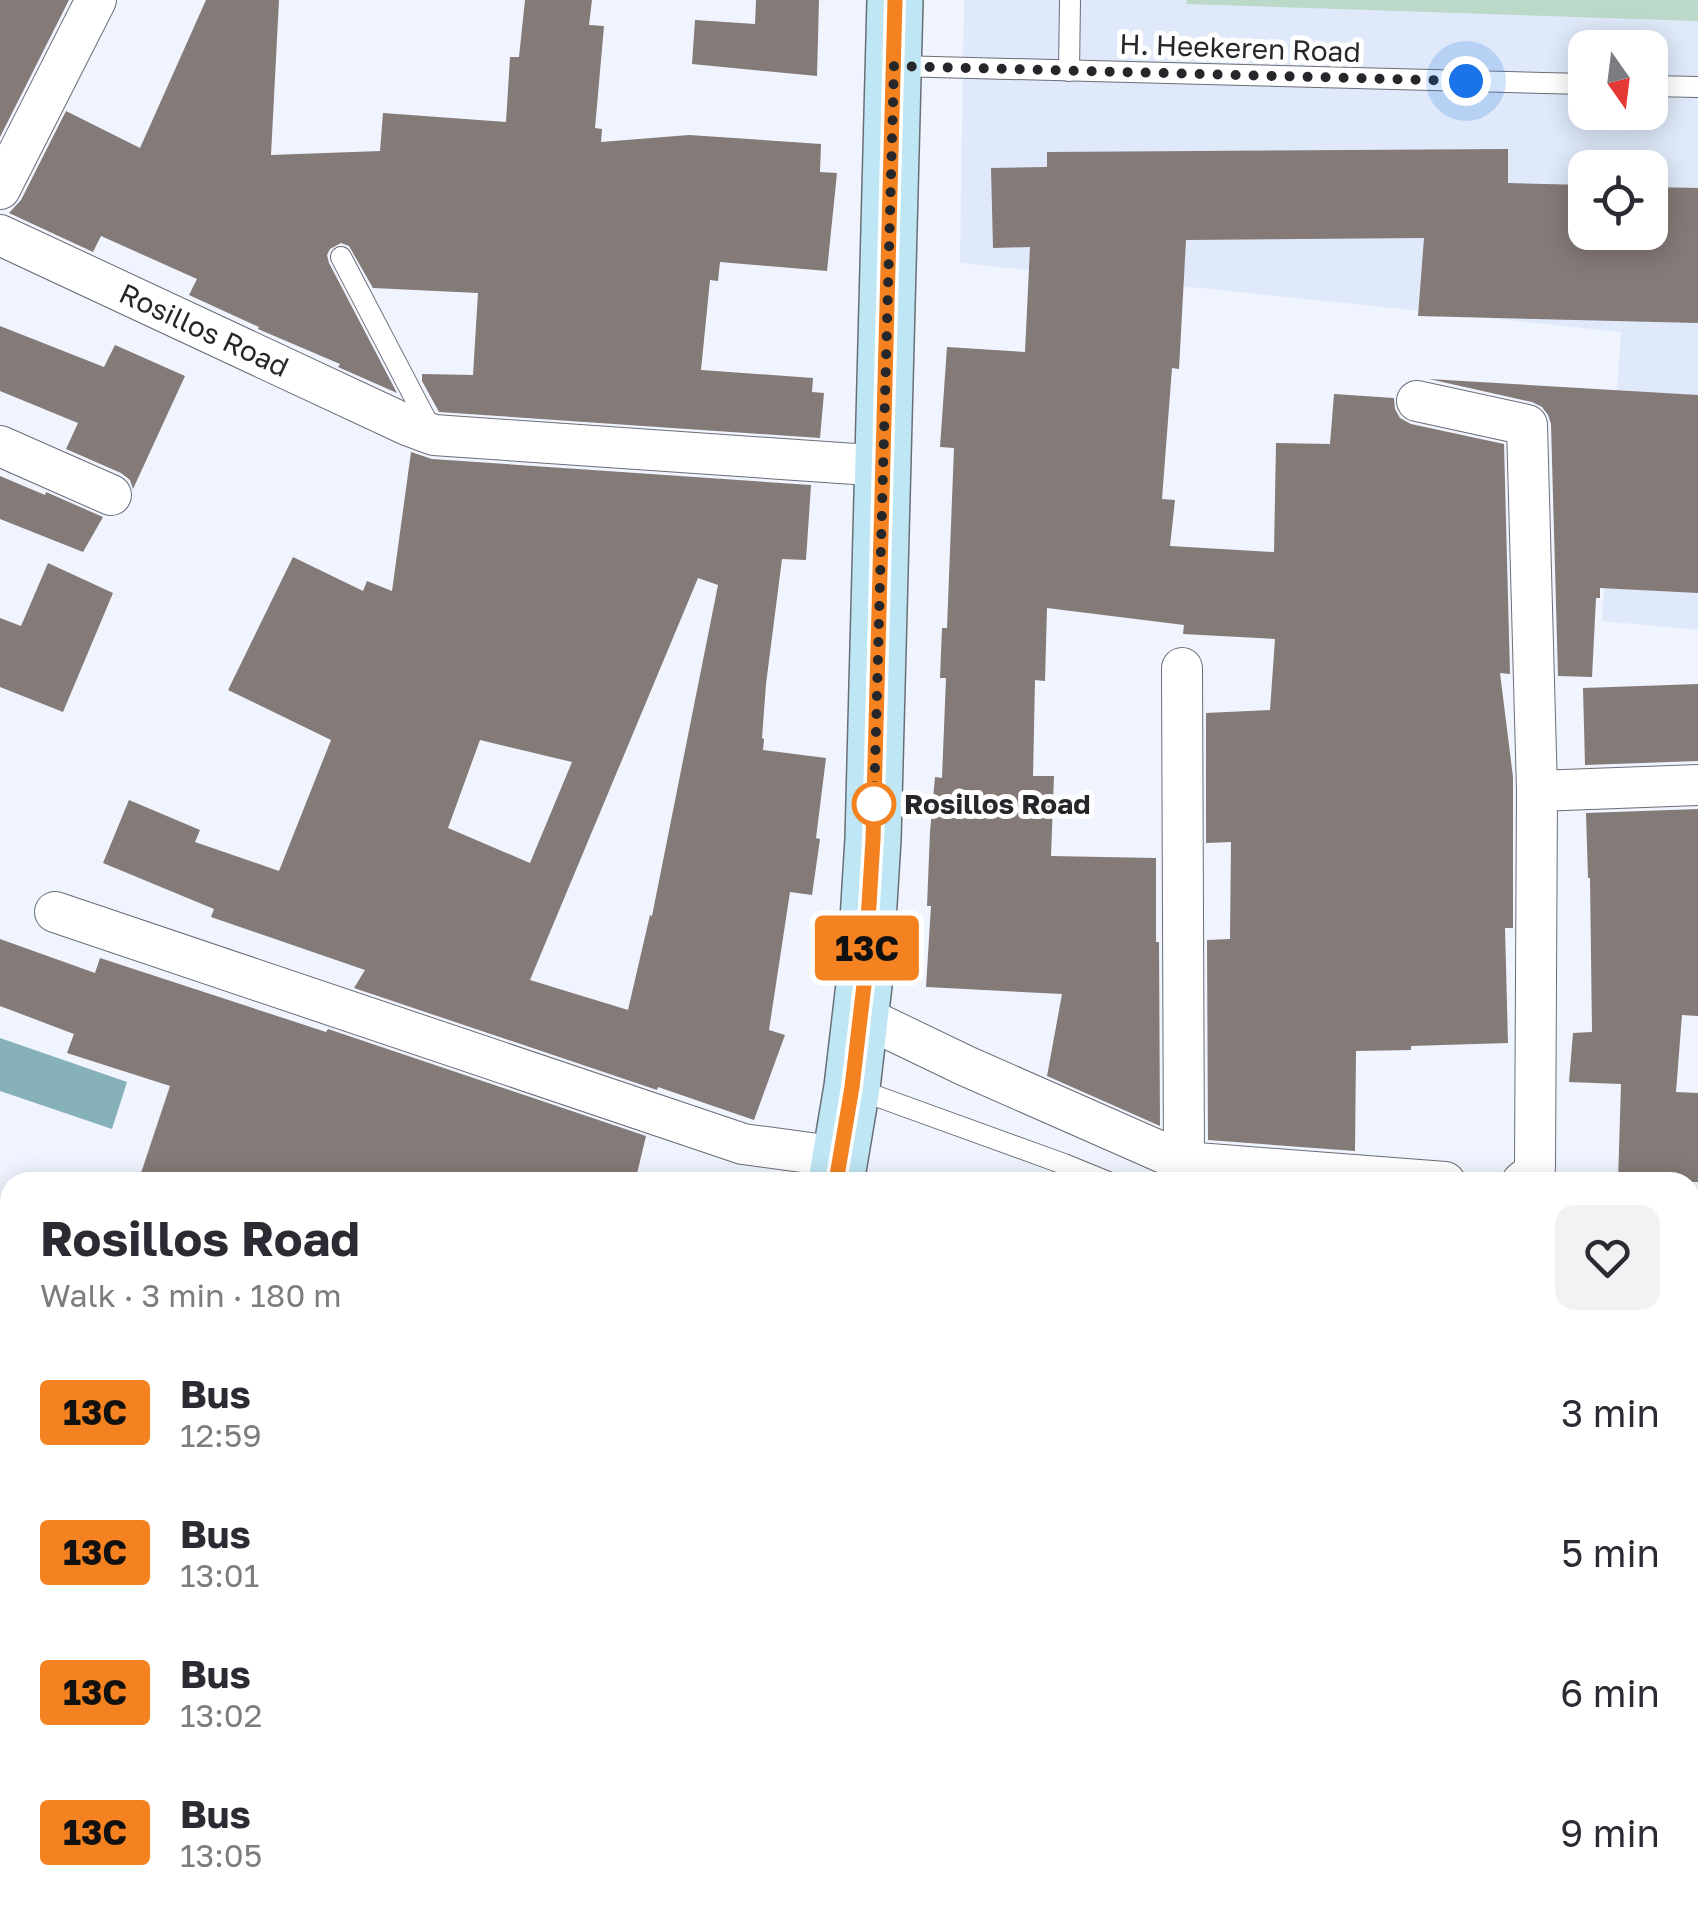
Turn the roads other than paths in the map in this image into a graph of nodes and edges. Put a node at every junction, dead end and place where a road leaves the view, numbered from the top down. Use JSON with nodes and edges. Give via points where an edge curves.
{"nodes":[{"id":1,"x":96,"y":0,"type":"edge"},
{"id":2,"x":895,"y":0,"type":"edge"},
{"id":3,"x":1070,"y":0,"type":"edge"},
{"id":4,"x":894,"y":66,"type":"junction"},
{"id":5,"x":1069,"y":71,"type":"junction"},
{"id":6,"x":1568,"y":84,"type":"edge"},
{"id":7,"x":1668,"y":87,"type":"edge"},
{"id":8,"x":1698,"y":88,"type":"edge"},
{"id":9,"x":0,"y":189,"type":"edge"},
{"id":10,"x":0,"y":235,"type":"edge"},
{"id":11,"x":341,"y":257,"type":"dead end"},
{"id":12,"x":1417,"y":401,"type":"dead end"},
{"id":13,"x":434,"y":435,"type":"junction"},
{"id":14,"x":0,"y":446,"type":"edge"},
{"id":15,"x":884,"y":466,"type":"junction"},
{"id":16,"x":111,"y":495,"type":"dead end"},
{"id":17,"x":1182,"y":668,"type":"dead end"},
{"id":18,"x":1698,"y":784,"type":"edge"},
{"id":19,"x":1537,"y":791,"type":"junction"},
{"id":20,"x":55,"y":912,"type":"dead end"},
{"id":21,"x":860,"y":1015,"type":"junction"},
{"id":22,"x":852,"y":1087,"type":"junction"},
{"id":23,"x":1184,"y":1162,"type":"junction"},
{"id":24,"x":838,"y":1170,"type":"edge"},
{"id":25,"x":1084,"y":1172,"type":"edge"},
{"id":26,"x":1314,"y":1172,"type":"edge"},
{"id":27,"x":1533,"y":1172,"type":"edge"}],
"edges":[{"from":1,"to":9,"type":"street"},
{"from":2,"to":4,"type":"main road"},
{"from":3,"to":5,"type":"lane"},
{"from":4,"to":5,"type":"lane","name":"H. Heekeren Road"},
{"from":4,"to":15,"type":"main road"},
{"from":5,"to":6,"type":"lane","name":"H. Heekeren Road"},
{"from":7,"to":8,"type":"lane"},
{"from":10,"to":13,"type":"street","name":"Rosillos Road"},
{"from":11,"to":13,"type":"lane"},
{"from":12,"to":19,"type":"street","via":[[1527,425]]},
{"from":13,"to":15,"type":"street","name":"Rosillos Road"},
{"from":14,"to":16,"type":"street","via":[[40,481]]},
{"from":15,"to":21,"type":"main road","via":[[873,840]]},
{"from":17,"to":23,"type":"street"},
{"from":18,"to":19,"type":"street"},
{"from":19,"to":27,"type":"street"},
{"from":20,"to":24,"type":"street","via":[[743,1144]]},
{"from":21,"to":22,"type":"main road"},
{"from":21,"to":23,"type":"street"},
{"from":22,"to":24,"type":"main road"},
{"from":22,"to":25,"type":"lane"},
{"from":23,"to":26,"type":"street"}]}
